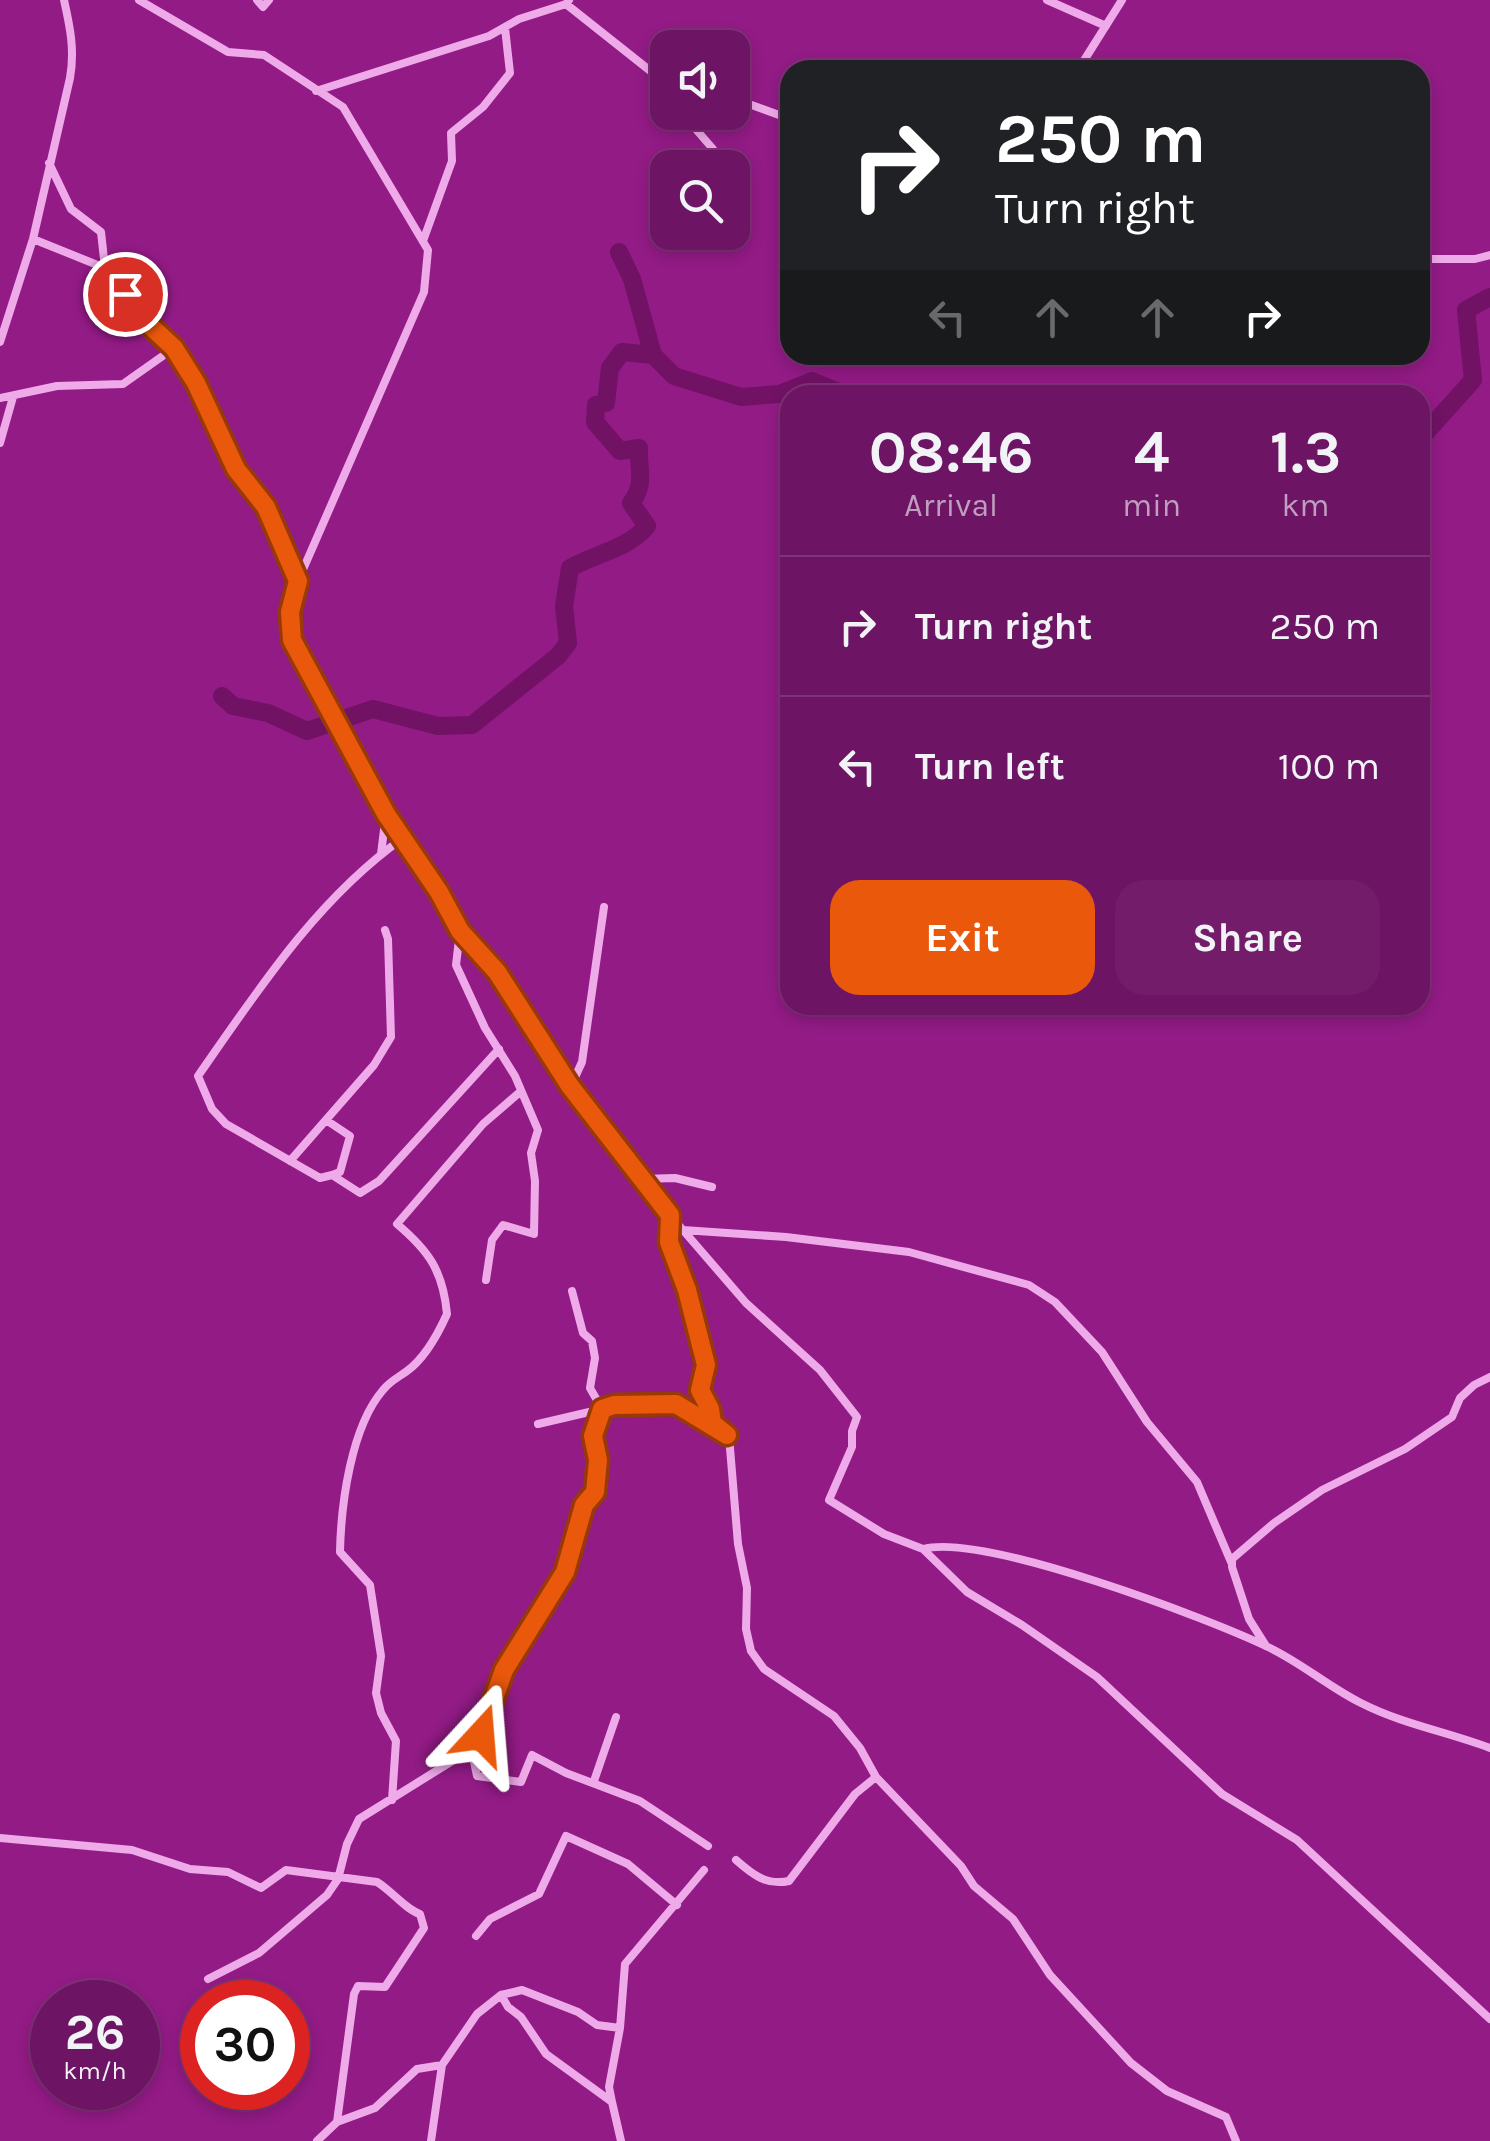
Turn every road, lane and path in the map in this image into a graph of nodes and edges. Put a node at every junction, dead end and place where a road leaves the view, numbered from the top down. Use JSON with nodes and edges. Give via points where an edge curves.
{"nodes":[{"id":1,"x":64,"y":0,"type":"edge"},
{"id":2,"x":139,"y":0,"type":"edge"},
{"id":3,"x":257,"y":0,"type":"edge"},
{"id":4,"x":269,"y":0,"type":"edge"},
{"id":5,"x":1047,"y":0,"type":"edge"},
{"id":6,"x":1122,"y":0,"type":"edge"},
{"id":7,"x":568,"y":2,"type":"edge"},
{"id":8,"x":1106,"y":26,"type":"junction"},
{"id":9,"x":504,"y":28,"type":"junction"},
{"id":10,"x":1084,"y":60,"type":"edge"},
{"id":11,"x":650,"y":70,"type":"edge"},
{"id":12,"x":316,"y":91,"type":"junction"},
{"id":13,"x":750,"y":105,"type":"edge"},
{"id":14,"x":780,"y":115,"type":"edge"},
{"id":15,"x":697,"y":130,"type":"edge"},
{"id":16,"x":713,"y":148,"type":"dead end"},
{"id":17,"x":48,"y":163,"type":"junction"},
{"id":18,"x":33,"y":238,"type":"junction"},
{"id":19,"x":423,"y":241,"type":"junction"},
{"id":20,"x":1490,"y":255,"type":"edge"},
{"id":21,"x":1430,"y":259,"type":"edge"},
{"id":22,"x":105,"y":268,"type":"junction"},
{"id":23,"x":0,"y":342,"type":"edge"},
{"id":24,"x":174,"y":348,"type":"junction"},
{"id":25,"x":14,"y":397,"type":"junction"},
{"id":26,"x":0,"y":398,"type":"edge"},
{"id":27,"x":0,"y":443,"type":"edge"},
{"id":28,"x":298,"y":581,"type":"junction"},
{"id":29,"x":386,"y":814,"type":"junction"},
{"id":30,"x":403,"y":838,"type":"junction"},
{"id":31,"x":381,"y":854,"type":"junction"},
{"id":32,"x":604,"y":906,"type":"dead end"},
{"id":33,"x":385,"y":930,"type":"dead end"},
{"id":34,"x":460,"y":931,"type":"junction"},
{"id":35,"x":499,"y":1049,"type":"junction"},
{"id":36,"x":570,"y":1086,"type":"junction"},
{"id":37,"x":520,"y":1092,"type":"junction"},
{"id":38,"x":326,"y":1120,"type":"junction"},
{"id":39,"x":290,"y":1161,"type":"junction"},
{"id":40,"x":332,"y":1175,"type":"junction"},
{"id":41,"x":642,"y":1179,"type":"junction"},
{"id":42,"x":712,"y":1187,"type":"dead end"},
{"id":43,"x":670,"y":1215,"type":"junction"},
{"id":44,"x":683,"y":1230,"type":"junction"},
{"id":45,"x":486,"y":1280,"type":"dead end"},
{"id":46,"x":572,"y":1291,"type":"dead end"},
{"id":47,"x":1490,"y":1378,"type":"edge"},
{"id":48,"x":602,"y":1409,"type":"junction"},
{"id":49,"x":538,"y":1424,"type":"dead end"},
{"id":50,"x":727,"y":1435,"type":"junction"},
{"id":51,"x":923,"y":1549,"type":"junction"},
{"id":52,"x":1231,"y":1562,"type":"junction"},
{"id":53,"x":1266,"y":1646,"type":"junction"},
{"id":54,"x":616,"y":1717,"type":"dead end"},
{"id":55,"x":1490,"y":1748,"type":"edge"},
{"id":56,"x":473,"y":1757,"type":"junction"},
{"id":57,"x":876,"y":1777,"type":"junction"},
{"id":58,"x":594,"y":1781,"type":"junction"},
{"id":59,"x":392,"y":1800,"type":"junction"},
{"id":60,"x":0,"y":1838,"type":"edge"},
{"id":61,"x":708,"y":1846,"type":"dead end"},
{"id":62,"x":736,"y":1860,"type":"dead end"},
{"id":63,"x":704,"y":1870,"type":"dead end"},
{"id":64,"x":338,"y":1878,"type":"junction"},
{"id":65,"x":677,"y":1905,"type":"junction"},
{"id":66,"x":476,"y":1936,"type":"dead end"},
{"id":67,"x":208,"y":1980,"type":"dead end"},
{"id":68,"x":501,"y":1995,"type":"junction"},
{"id":69,"x":1490,"y":2019,"type":"edge"},
{"id":70,"x":620,"y":2028,"type":"junction"},
{"id":71,"x":442,"y":2065,"type":"junction"},
{"id":72,"x":612,"y":2102,"type":"junction"},
{"id":73,"x":337,"y":2122,"type":"junction"},
{"id":74,"x":317,"y":2141,"type":"edge"},
{"id":75,"x":431,"y":2141,"type":"edge"},
{"id":76,"x":621,"y":2141,"type":"edge"},
{"id":77,"x":1236,"y":2141,"type":"edge"}],
"edges":[{"from":1,"to":17,"type":"street","via":[[73,59]]},
{"from":2,"to":12,"type":"street","via":[[228,52],[264,55]]},
{"from":3,"to":4,"type":"street","via":[[263,7]]},
{"from":5,"to":8,"type":"street"},
{"from":6,"to":8,"type":"street"},
{"from":7,"to":9,"type":"street"},
{"from":7,"to":11,"type":"street"},
{"from":8,"to":10,"type":"street"},
{"from":9,"to":12,"type":"street"},
{"from":9,"to":19,"type":"street","via":[[510,73],[451,133],[452,161]]},
{"from":12,"to":19,"type":"street","via":[[342,107]]},
{"from":13,"to":14,"type":"street"},
{"from":15,"to":16,"type":"street"},
{"from":17,"to":18,"type":"street"},
{"from":17,"to":22,"type":"street","via":[[71,209],[101,232]]},
{"from":18,"to":22,"type":"street"},
{"from":18,"to":23,"type":"street"},
{"from":19,"to":28,"type":"street","via":[[424,292]]},
{"from":20,"to":21,"type":"street"},
{"from":22,"to":24,"type":"street"},
{"from":24,"to":25,"type":"street","via":[[124,384],[57,386]]},
{"from":24,"to":28,"type":"street","via":[[236,469],[266,507]]},
{"from":25,"to":26,"type":"street"},
{"from":25,"to":27,"type":"street"},
{"from":28,"to":29,"type":"street","via":[[292,640]]},
{"from":29,"to":30,"type":"street"},
{"from":29,"to":31,"type":"street"},
{"from":30,"to":31,"type":"street"},
{"from":30,"to":34,"type":"street"},
{"from":31,"to":39,"type":"street","via":[[288,949],[198,1076],[226,1124]]},
{"from":32,"to":36,"type":"street","via":[[582,1062]]},
{"from":33,"to":38,"type":"street","via":[[390,1037]]},
{"from":34,"to":35,"type":"street","via":[[456,965]]},
{"from":34,"to":36,"type":"street","via":[[497,972]]},
{"from":35,"to":37,"type":"street"},
{"from":35,"to":40,"type":"street","via":[[378,1180],[360,1193]]},
{"from":36,"to":41,"type":"street"},
{"from":37,"to":45,"type":"street","via":[[538,1130],[530,1153],[534,1234],[502,1225],[492,1240]]},
{"from":37,"to":59,"type":"street","via":[[483,1124],[397,1224],[437,1268],[447,1314],[410,1370],[369,1408],[347,1489],[340,1552],[370,1584],[381,1656],[376,1693],[396,1741]]},
{"from":38,"to":39,"type":"street"},
{"from":38,"to":40,"type":"street","via":[[350,1136],[340,1172]]},
{"from":39,"to":40,"type":"street","via":[[320,1178]]},
{"from":41,"to":42,"type":"street"},
{"from":41,"to":43,"type":"street"},
{"from":43,"to":44,"type":"street"},
{"from":43,"to":50,"type":"street","via":[[669,1242],[706,1365],[700,1390],[712,1423]]},
{"from":44,"to":51,"type":"street","via":[[857,1417],[829,1500]]},
{"from":44,"to":52,"type":"street","via":[[909,1252],[1028,1285],[1056,1302],[1102,1352],[1197,1482]]},
{"from":46,"to":48,"type":"street","via":[[583,1333],[592,1341],[590,1388]]},
{"from":47,"to":52,"type":"street","via":[[1460,1398],[1452,1417],[1405,1450],[1322,1490]]},
{"from":48,"to":49,"type":"street"},
{"from":48,"to":50,"type":"street","via":[[676,1404]]},
{"from":48,"to":56,"type":"street","via":[[593,1436],[595,1492],[584,1505],[565,1572],[504,1670]]},
{"from":50,"to":57,"type":"street","via":[[751,1651],[764,1668],[834,1716]]},
{"from":51,"to":53,"type":"street","via":[[940,1544],[1016,1557]]},
{"from":51,"to":69,"type":"street","via":[[967,1592],[1097,1678],[1222,1794],[1297,1840]]},
{"from":52,"to":53,"type":"street"},
{"from":53,"to":55,"type":"street","via":[[1363,1704]]},
{"from":54,"to":58,"type":"street"},
{"from":56,"to":58,"type":"street","via":[[477,1776],[521,1782],[532,1755]]},
{"from":56,"to":59,"type":"street","via":[[457,1758]]},
{"from":57,"to":62,"type":"street","via":[[855,1794],[789,1881],[760,1879]]},
{"from":57,"to":77,"type":"street","via":[[974,1886],[1013,1919],[1050,1975],[1130,2063],[1167,2091],[1226,2117]]},
{"from":58,"to":61,"type":"street"},
{"from":59,"to":64,"type":"street","via":[[353,1827]]},
{"from":60,"to":64,"type":"street","via":[[132,1850],[190,1870],[228,1872],[261,1888],[286,1870]]},
{"from":63,"to":65,"type":"street"},
{"from":64,"to":67,"type":"street","via":[[259,1953]]},
{"from":64,"to":73,"type":"street","via":[[390,1890],[420,1914],[424,1928],[386,1986],[358,1986],[354,1994]]},
{"from":65,"to":66,"type":"street","via":[[628,1864],[566,1836],[539,1894],[490,1919]]},
{"from":65,"to":70,"type":"street","via":[[625,1964]]},
{"from":68,"to":70,"type":"street","via":[[522,1990],[597,2025]]},
{"from":68,"to":71,"type":"street","via":[[477,2014]]},
{"from":68,"to":72,"type":"street","via":[[546,2054]]},
{"from":70,"to":72,"type":"street"},
{"from":71,"to":73,"type":"street","via":[[417,2070],[374,2108]]},
{"from":71,"to":75,"type":"street"},
{"from":72,"to":76,"type":"street"},
{"from":73,"to":74,"type":"street"}]}
